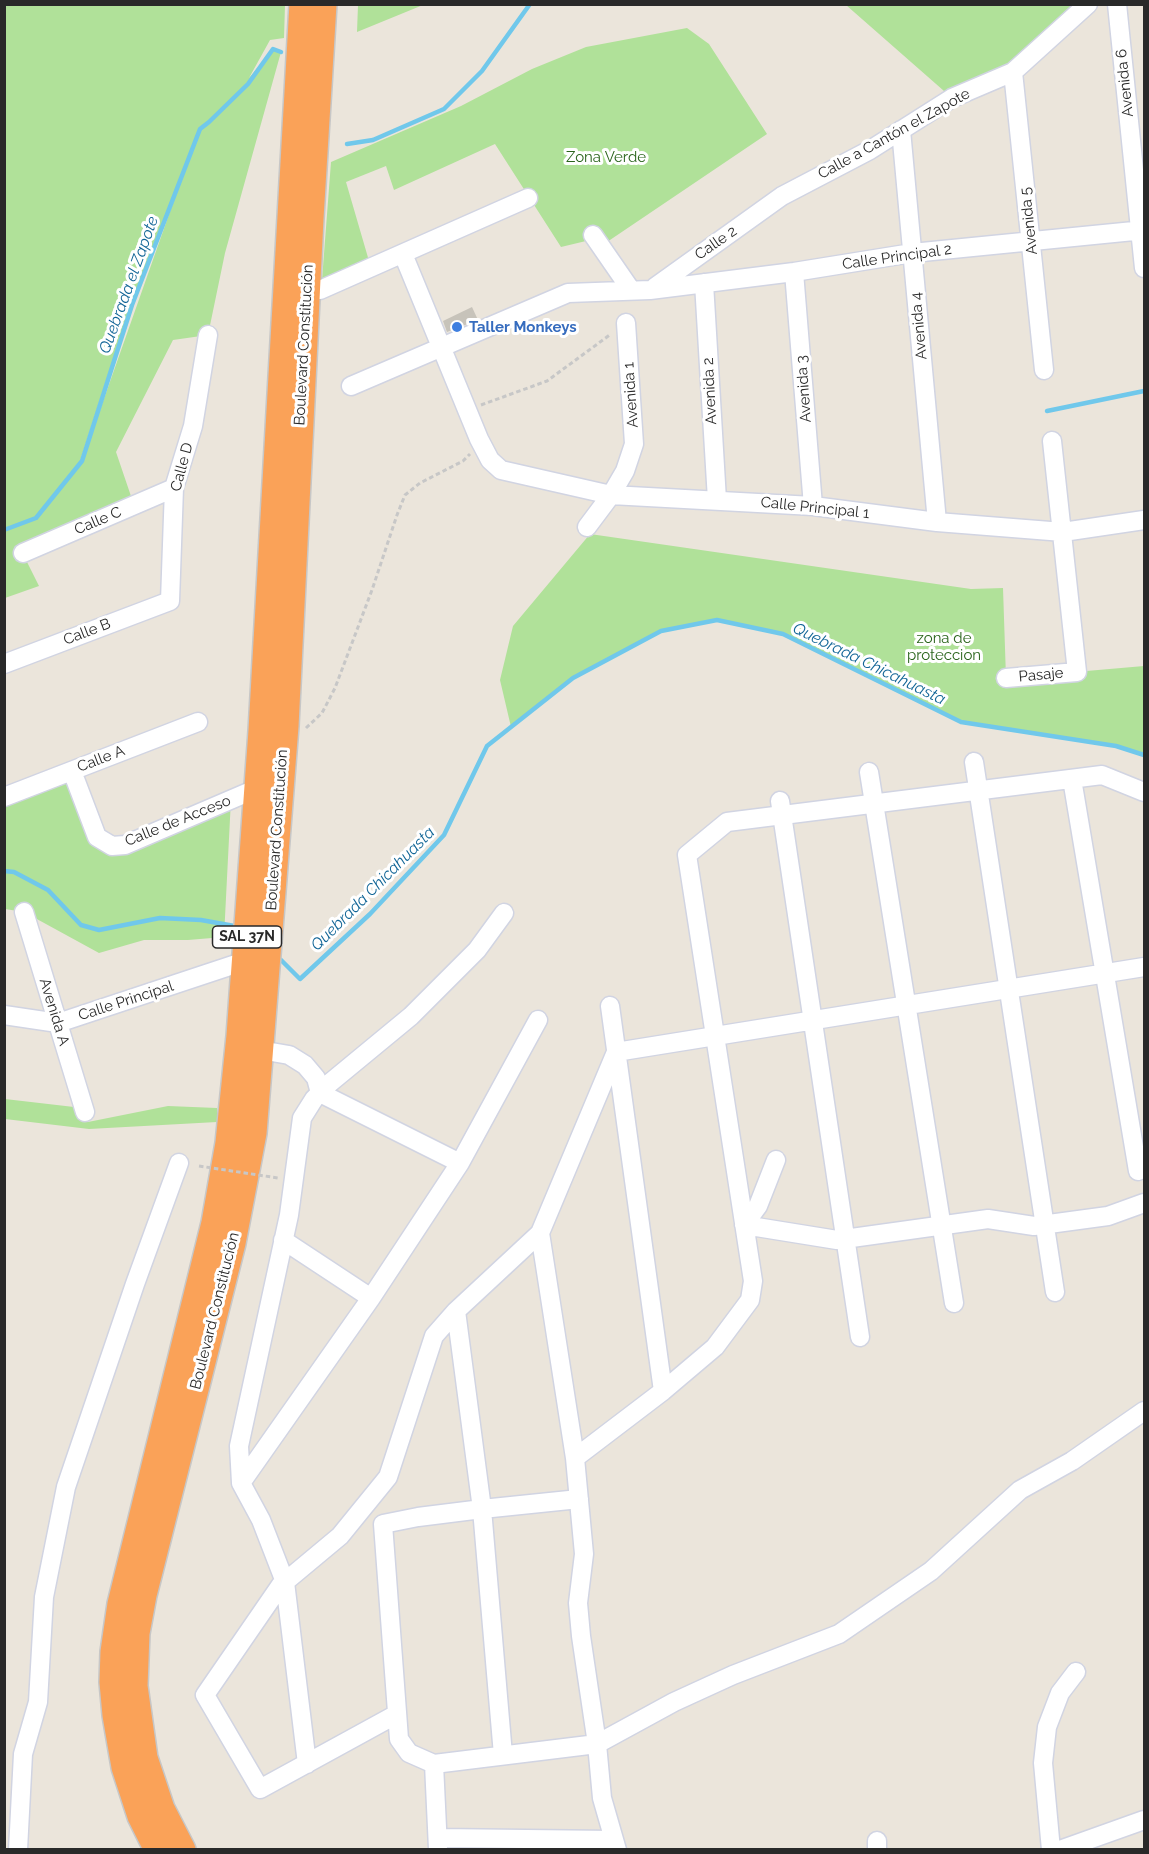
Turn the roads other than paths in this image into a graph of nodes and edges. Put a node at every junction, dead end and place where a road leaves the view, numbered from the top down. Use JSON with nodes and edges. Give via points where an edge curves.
{"nodes":[{"id":1,"x":303,"y":4,"type":"edge"},
{"id":2,"x":323,"y":4,"type":"edge"},
{"id":3,"x":1088,"y":4,"type":"edge"},
{"id":4,"x":1117,"y":4,"type":"edge"},
{"id":5,"x":1013,"y":72,"type":"junction"},
{"id":6,"x":901,"y":130,"type":"junction"},
{"id":7,"x":782,"y":196,"type":"joint"},
{"id":8,"x":528,"y":198,"type":"dead end"},
{"id":9,"x":1143,"y":230,"type":"edge"},
{"id":10,"x":593,"y":235,"type":"dead end"},
{"id":11,"x":1031,"y":242,"type":"junction"},
{"id":12,"x":912,"y":253,"type":"junction"},
{"id":13,"x":403,"y":254,"type":"junction"},
{"id":14,"x":1144,"y":268,"type":"edge"},
{"id":15,"x":795,"y":272,"type":"junction"},
{"id":16,"x":704,"y":283,"type":"junction"},
{"id":17,"x":321,"y":290,"type":"dead end"},
{"id":18,"x":631,"y":290,"type":"junction"},
{"id":19,"x":650,"y":290,"type":"junction"},
{"id":20,"x":627,"y":323,"type":"road end"},
{"id":21,"x":208,"y":335,"type":"dead end"},
{"id":22,"x":441,"y":348,"type":"junction"},
{"id":23,"x":1044,"y":370,"type":"dead end"},
{"id":24,"x":351,"y":386,"type":"dead end"},
{"id":25,"x":1052,"y":441,"type":"dead end"},
{"id":26,"x":174,"y":488,"type":"junction"},
{"id":27,"x":611,"y":495,"type":"junction"},
{"id":28,"x":717,"y":500,"type":"junction"},
{"id":29,"x":813,"y":506,"type":"junction"},
{"id":30,"x":1144,"y":520,"type":"edge"},
{"id":31,"x":937,"y":522,"type":"junction"},
{"id":32,"x":587,"y":527,"type":"dead end"},
{"id":33,"x":1063,"y":532,"type":"junction"},
{"id":34,"x":22,"y":554,"type":"dead end"},
{"id":35,"x":170,"y":601,"type":"joint"},
{"id":36,"x":4,"y":664,"type":"edge"},
{"id":37,"x":1006,"y":678,"type":"dead end"},
{"id":38,"x":198,"y":722,"type":"dead end"},
{"id":39,"x":974,"y":762,"type":"dead end"},
{"id":40,"x":72,"y":771,"type":"junction"},
{"id":41,"x":869,"y":772,"type":"dead end"},
{"id":42,"x":1072,"y":779,"type":"junction"},
{"id":43,"x":258,"y":788,"type":"junction"},
{"id":44,"x":978,"y":790,"type":"junction"},
{"id":45,"x":1144,"y":792,"type":"edge"},
{"id":46,"x":4,"y":797,"type":"edge"},
{"id":47,"x":874,"y":803,"type":"junction"},
{"id":48,"x":781,"y":808,"type":"junction"},
{"id":49,"x":24,"y":912,"type":"dead end"},
{"id":50,"x":504,"y":913,"type":"dead end"},
{"id":51,"x":245,"y":962,"type":"junction"},
{"id":52,"x":1144,"y":967,"type":"edge"},
{"id":53,"x":1105,"y":973,"type":"junction"},
{"id":54,"x":1008,"y":989,"type":"junction"},
{"id":55,"x":906,"y":1005,"type":"junction"},
{"id":56,"x":610,"y":1006,"type":"dead end"},
{"id":57,"x":4,"y":1015,"type":"edge"},
{"id":58,"x":538,"y":1020,"type":"dead end"},
{"id":59,"x":813,"y":1021,"type":"junction"},
{"id":60,"x":58,"y":1023,"type":"junction"},
{"id":61,"x":715,"y":1036,"type":"junction"},
{"id":62,"x":260,"y":1050,"type":"junction"},
{"id":63,"x":616,"y":1052,"type":"junction"},
{"id":64,"x":320,"y":1093,"type":"junction"},
{"id":65,"x":85,"y":1112,"type":"dead end"},
{"id":66,"x":776,"y":1160,"type":"dead end"},
{"id":67,"x":179,"y":1163,"type":"dead end"},
{"id":68,"x":460,"y":1163,"type":"junction"},
{"id":69,"x":1138,"y":1171,"type":"dead end"},
{"id":70,"x":1144,"y":1203,"type":"edge"},
{"id":71,"x":744,"y":1225,"type":"junction"},
{"id":72,"x":1044,"y":1225,"type":"junction"},
{"id":73,"x":942,"y":1227,"type":"junction"},
{"id":74,"x":540,"y":1233,"type":"junction"},
{"id":75,"x":846,"y":1239,"type":"junction"},
{"id":76,"x":283,"y":1240,"type":"junction"},
{"id":77,"x":1055,"y":1292,"type":"dead end"},
{"id":78,"x":371,"y":1298,"type":"junction"},
{"id":79,"x":954,"y":1304,"type":"dead end"},
{"id":80,"x":456,"y":1311,"type":"junction"},
{"id":81,"x":860,"y":1336,"type":"dead end"},
{"id":82,"x":663,"y":1391,"type":"junction"},
{"id":83,"x":1144,"y":1412,"type":"edge"},
{"id":84,"x":575,"y":1458,"type":"junction"},
{"id":85,"x":241,"y":1483,"type":"junction"},
{"id":86,"x":380,"y":1487,"type":"junction"},
{"id":87,"x":579,"y":1499,"type":"junction"},
{"id":88,"x":482,"y":1509,"type":"junction"},
{"id":89,"x":383,"y":1524,"type":"junction"},
{"id":90,"x":285,"y":1582,"type":"junction"},
{"id":91,"x":1076,"y":1672,"type":"dead end"},
{"id":92,"x":397,"y":1714,"type":"junction"},
{"id":93,"x":597,"y":1744,"type":"junction"},
{"id":94,"x":503,"y":1755,"type":"junction"},
{"id":95,"x":306,"y":1764,"type":"junction"},
{"id":96,"x":434,"y":1764,"type":"junction"},
{"id":97,"x":1144,"y":1820,"type":"edge"},
{"id":98,"x":438,"y":1844,"type":"edge"},
{"id":99,"x":615,"y":1845,"type":"edge"},
{"id":100,"x":18,"y":1850,"type":"edge"},
{"id":101,"x":158,"y":1850,"type":"edge"},
{"id":102,"x":182,"y":1850,"type":"edge"},
{"id":103,"x":1051,"y":1850,"type":"edge"},
{"id":104,"x":1060,"y":1850,"type":"edge"}],
"edges":[{"from":1,"to":43,"type":"highway","name":"Boulevard Constitución","number":"SAL 37N"},
{"from":2,"to":62,"type":"highway","name":"Boulevard Constitución","number":"SAL 37N","via":[[283,746]]},
{"from":3,"to":5,"type":"street","name":"Calle a Cantón el Zapote"},
{"from":4,"to":9,"type":"street","name":"Avenida 6"},
{"from":5,"to":6,"type":"street","name":"Calle a Cantón el Zapote","via":[[952,98]]},
{"from":5,"to":11,"type":"street","name":"Avenida 5"},
{"from":6,"to":7,"type":"street","name":"Calle a Cantón el Zapote"},
{"from":6,"to":12,"type":"street","name":"Avenida 4"},
{"from":7,"to":19,"type":"street","name":"Calle 2"},
{"from":8,"to":13,"type":"street"},
{"from":9,"to":11,"type":"street","name":"Calle Principal 2"},
{"from":9,"to":14,"type":"street","name":"Avenida 6"},
{"from":10,"to":18,"type":"street"},
{"from":11,"to":12,"type":"street","name":"Calle Principal 2"},
{"from":11,"to":23,"type":"street","name":"Avenida 5"},
{"from":12,"to":15,"type":"street","name":"Calle Principal 2"},
{"from":12,"to":31,"type":"street","name":"Avenida 4"},
{"from":13,"to":17,"type":"street"},
{"from":13,"to":22,"type":"street"},
{"from":15,"to":16,"type":"street","name":"Calle Principal 2"},
{"from":15,"to":29,"type":"street","name":"Avenida 3"},
{"from":16,"to":19,"type":"street","name":"Calle Principal 2"},
{"from":16,"to":28,"type":"street","name":"Avenida 2"},
{"from":18,"to":19,"type":"street","name":"Calle Principal 2"},
{"from":18,"to":22,"type":"street","name":"Calle Principal 2","via":[[568,293]]},
{"from":20,"to":27,"type":"street","name":"Avenida 1","via":[[634,444]]},
{"from":21,"to":26,"type":"street","name":"Calle D","via":[[193,426]]},
{"from":22,"to":24,"type":"street","name":"Calle Principal 2"},
{"from":22,"to":27,"type":"street","name":"Calle Principal 1","via":[[479,439],[490,460],[501,470]]},
{"from":25,"to":33,"type":"street"},
{"from":26,"to":34,"type":"street","name":"Calle C"},
{"from":26,"to":35,"type":"street","name":"Calle D"},
{"from":27,"to":28,"type":"street","name":"Calle Principal 1"},
{"from":27,"to":32,"type":"street","name":"Avenida 1"},
{"from":28,"to":29,"type":"street","name":"Calle Principal 1"},
{"from":29,"to":31,"type":"street","name":"Calle Principal 1"},
{"from":30,"to":33,"type":"street","name":"Calle Principal 1"},
{"from":31,"to":33,"type":"street","name":"Calle Principal 1"},
{"from":33,"to":37,"type":"street","name":"Pasaje","via":[[1077,672]]},
{"from":35,"to":36,"type":"street","name":"Calle B"},
{"from":38,"to":40,"type":"street","name":"Calle A"},
{"from":39,"to":44,"type":"street"},
{"from":40,"to":43,"type":"street","name":"Calle de Acceso","via":[[97,837],[112,846],[125,845]]},
{"from":40,"to":46,"type":"street","name":"Calle A"},
{"from":41,"to":47,"type":"street"},
{"from":42,"to":44,"type":"street"},
{"from":42,"to":45,"type":"street","via":[[1102,775]]},
{"from":42,"to":53,"type":"street"},
{"from":43,"to":51,"type":"highway","name":"Boulevard Constitución","number":"SAL 37N"},
{"from":44,"to":47,"type":"street"},
{"from":44,"to":54,"type":"street"},
{"from":47,"to":48,"type":"street"},
{"from":47,"to":55,"type":"street"},
{"from":48,"to":59,"type":"street"},
{"from":48,"to":61,"type":"street","via":[[727,822],[687,855]]},
{"from":49,"to":60,"type":"street","name":"Avenida A"},
{"from":50,"to":64,"type":"street","via":[[477,950],[411,1016]]},
{"from":51,"to":60,"type":"street","name":"Calle Principal"},
{"from":51,"to":101,"type":"highway","name":"Boulevard Constitución","number":"SAL 37N","via":[[229,1143],[215,1223],[121,1604],[114,1652],[115,1706],[124,1767]]},
{"from":52,"to":53,"type":"street"},
{"from":53,"to":54,"type":"street"},
{"from":53,"to":69,"type":"street"},
{"from":54,"to":55,"type":"street"},
{"from":54,"to":72,"type":"street"},
{"from":55,"to":59,"type":"street"},
{"from":55,"to":73,"type":"street"},
{"from":56,"to":63,"type":"street"},
{"from":57,"to":60,"type":"street","name":"Calle Principal"},
{"from":58,"to":68,"type":"street"},
{"from":59,"to":61,"type":"street"},
{"from":59,"to":75,"type":"street"},
{"from":60,"to":65,"type":"street","name":"Avenida A"},
{"from":61,"to":63,"type":"street"},
{"from":61,"to":71,"type":"street"},
{"from":62,"to":64,"type":"street","via":[[289,1055],[306,1065],[316,1078]]},
{"from":62,"to":102,"type":"highway","name":"Boulevard Constitución","number":"SAL 37N","via":[[253,1133],[232,1243],[135,1633],[134,1686],[144,1758],[161,1809]]},
{"from":63,"to":74,"type":"street"},
{"from":63,"to":82,"type":"street"},
{"from":64,"to":68,"type":"street"},
{"from":64,"to":76,"type":"street","via":[[302,1119]]},
{"from":66,"to":71,"type":"street","via":[[758,1206]]},
{"from":67,"to":100,"type":"street","via":[[66,1487],[44,1597],[38,1702],[23,1754]]},
{"from":68,"to":78,"type":"street"},
{"from":70,"to":72,"type":"street","via":[[1107,1216]]},
{"from":71,"to":75,"type":"street"},
{"from":71,"to":82,"type":"street","via":[[753,1281],[750,1300],[716,1347]]},
{"from":72,"to":73,"type":"street","via":[[988,1220]]},
{"from":72,"to":77,"type":"street"},
{"from":73,"to":75,"type":"street"},
{"from":73,"to":79,"type":"street"},
{"from":74,"to":80,"type":"street"},
{"from":74,"to":84,"type":"street"},
{"from":75,"to":81,"type":"street"},
{"from":76,"to":78,"type":"street"},
{"from":76,"to":85,"type":"street","via":[[239,1446]]},
{"from":78,"to":85,"type":"street"},
{"from":80,"to":86,"type":"street","via":[[434,1336],[388,1477]]},
{"from":80,"to":88,"type":"street"},
{"from":82,"to":84,"type":"street"},
{"from":83,"to":93,"type":"street","via":[[1072,1461],[1020,1490],[931,1571],[839,1634],[733,1675]]},
{"from":84,"to":87,"type":"street"},
{"from":85,"to":90,"type":"street","via":[[261,1520]]},
{"from":86,"to":89,"type":"street"},
{"from":86,"to":90,"type":"street","via":[[340,1536]]},
{"from":87,"to":88,"type":"street"},
{"from":87,"to":93,"type":"street","via":[[584,1554],[578,1603]]},
{"from":88,"to":89,"type":"street"},
{"from":88,"to":94,"type":"street"},
{"from":89,"to":92,"type":"street"},
{"from":90,"to":95,"type":"street"},
{"from":90,"to":95,"type":"street","via":[[205,1695],[260,1789]]},
{"from":91,"to":103,"type":"street","via":[[1060,1693],[1047,1727],[1043,1763]]},
{"from":92,"to":95,"type":"street"},
{"from":92,"to":96,"type":"street","via":[[399,1739],[409,1753]]},
{"from":93,"to":94,"type":"street"},
{"from":93,"to":99,"type":"street","via":[[602,1798]]},
{"from":94,"to":96,"type":"street"},
{"from":96,"to":98,"type":"street"},
{"from":97,"to":104,"type":"street"},
{"from":98,"to":99,"type":"street"}]}
